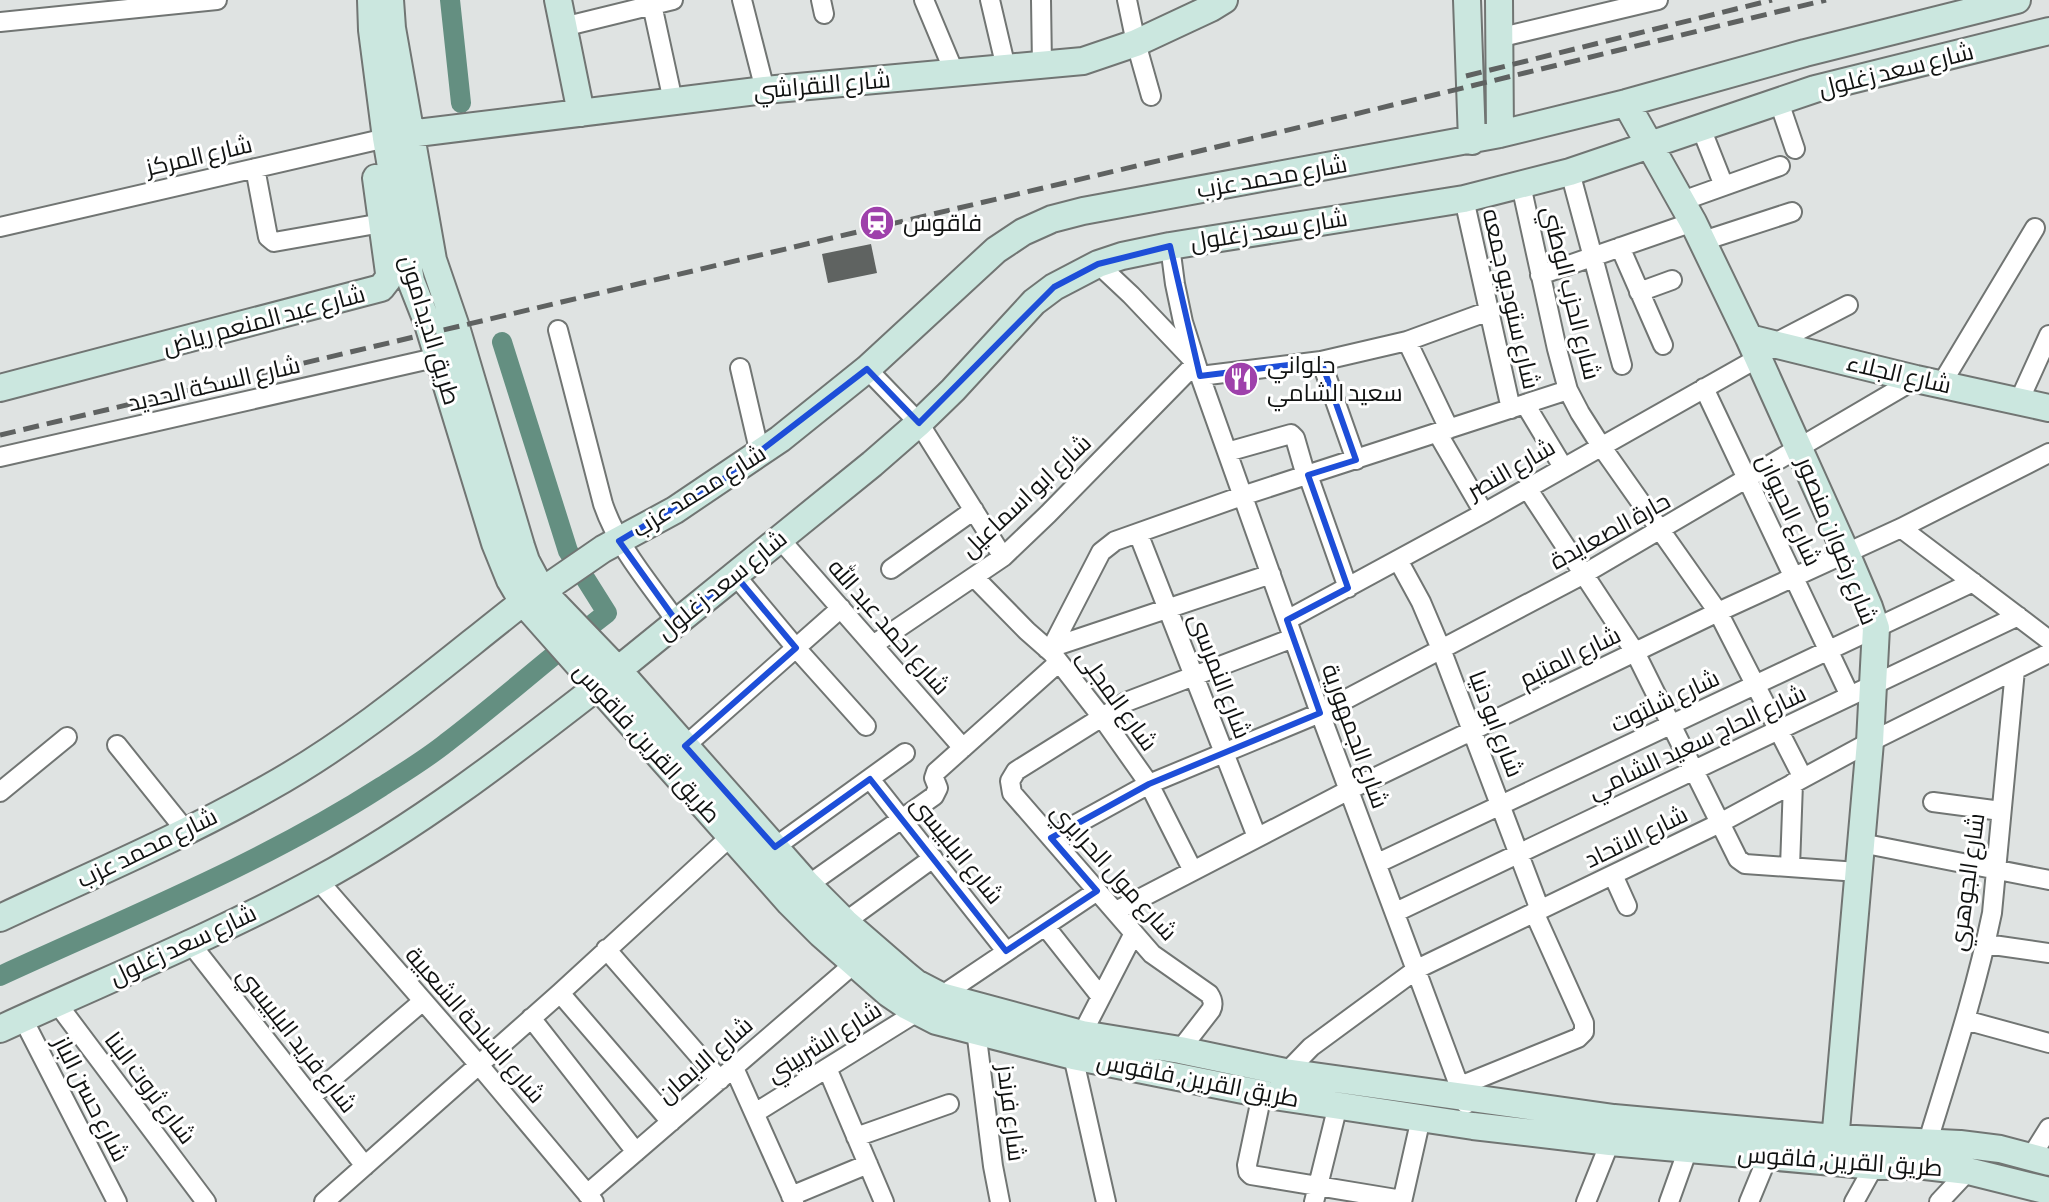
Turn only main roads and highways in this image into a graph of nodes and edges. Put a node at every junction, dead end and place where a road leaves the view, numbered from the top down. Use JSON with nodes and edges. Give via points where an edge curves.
{"nodes":[{"id":1,"x":371,"y":0,"type":"edge"},
{"id":2,"x":390,"y":0,"type":"edge"},
{"id":3,"x":558,"y":0,"type":"edge"},
{"id":4,"x":1224,"y":0,"type":"edge"},
{"id":5,"x":1467,"y":0,"type":"edge"},
{"id":6,"x":1499,"y":0,"type":"edge"},
{"id":7,"x":2017,"y":0,"type":"edge"},
{"id":8,"x":382,"y":29,"type":"junction"},
{"id":9,"x":2049,"y":31,"type":"edge"},
{"id":10,"x":1805,"y":53,"type":"junction"},
{"id":11,"x":1815,"y":89,"type":"junction"},
{"id":12,"x":1626,"y":103,"type":"junction"},
{"id":13,"x":581,"y":113,"type":"junction"},
{"id":14,"x":1500,"y":134,"type":"junction"},
{"id":15,"x":389,"y":137,"type":"junction"},
{"id":16,"x":1472,"y":141,"type":"junction"},
{"id":17,"x":1650,"y":145,"type":"junction"},
{"id":18,"x":1760,"y":347,"type":"junction"},
{"id":19,"x":0,"y":388,"type":"edge"},
{"id":20,"x":2049,"y":408,"type":"edge"},
{"id":21,"x":483,"y":462,"type":"junction"},
{"id":22,"x":543,"y":599,"type":"junction"},
{"id":23,"x":599,"y":670,"type":"junction"},
{"id":24,"x":0,"y":918,"type":"edge"},
{"id":25,"x":11,"y":1024,"type":"edge"},
{"id":26,"x":1078,"y":1045,"type":"junction"},
{"id":27,"x":1834,"y":1150,"type":"junction"},
{"id":28,"x":2040,"y":1159,"type":"edge"},
{"id":29,"x":2049,"y":1191,"type":"edge"}],
"edges":[{"from":1,"to":8,"type":"main road","name":"طريق الديدامون"},
{"from":2,"to":8,"type":"main road","name":"طريق الديدامون"},
{"from":3,"to":13,"type":"main road"},
{"from":4,"to":13,"type":"main road","name":"شارع النقراشي","via":[[1136,43],[1083,61]]},
{"from":5,"to":16,"type":"main road"},
{"from":6,"to":14,"type":"main road"},
{"from":7,"to":10,"type":"main road","name":"شارع محمد عزب"},
{"from":8,"to":15,"type":"main road","name":"طريق الديدامون"},
{"from":9,"to":11,"type":"main road","name":"شارع سعد زغلول"},
{"from":10,"to":11,"type":"main road"},
{"from":10,"to":12,"type":"main road","name":"شارع محمد عزب"},
{"from":11,"to":17,"type":"main road","name":"شارع سعد زغلول"},
{"from":12,"to":14,"type":"main road","name":"شارع محمد عزب"},
{"from":12,"to":17,"type":"main road","name":"شارع رضوان منصور"},
{"from":13,"to":15,"type":"main road","name":"شارع النقراشي"},
{"from":14,"to":16,"type":"main road","name":"شارع محمد عزب"},
{"from":15,"to":19,"type":"main road","name":"شارع عبد المنعم رياض","via":[[382,223],[389,273],[376,291]]},
{"from":15,"to":21,"type":"main road","name":"طريق الديدامون","via":[[453,317]]},
{"from":15,"to":21,"type":"main road","name":"طريق الديدامون","via":[[411,281]]},
{"from":16,"to":22,"type":"main road","name":"شارع محمد عزب","via":[[1083,211],[1023,232],[996,250],[867,369],[760,454],[611,545]]},
{"from":17,"to":18,"type":"main road","name":"شارع رضوان منصور"},
{"from":17,"to":23,"type":"main road","name":"شارع سعد زغلول","via":[[1464,199],[1170,246],[1098,264],[1034,302],[953,390],[872,464],[677,622]]},
{"from":18,"to":20,"type":"main road","name":"شارع الجلاء"},
{"from":18,"to":27,"type":"main road","name":"شارع رضوان منصور","via":[[1876,628]]},
{"from":21,"to":22,"type":"main road","name":"طريق الديدامون","via":[[499,552],[510,580]]},
{"from":22,"to":23,"type":"main road","name":"طريق القرين, فاقوس"},
{"from":22,"to":24,"type":"main road","name":"شارع محمد عزب","via":[[269,788]]},
{"from":23,"to":25,"type":"main road","name":"شارع سعد زغلول","via":[[490,769],[377,846],[191,944]]},
{"from":23,"to":26,"type":"main road","name":"طريق القرين, فاقوس","via":[[685,746],[845,922],[916,983]]},
{"from":23,"to":26,"type":"main road","name":"طريق القرين, فاقوس","via":[[730,837],[790,903],[888,993],[936,1021]]},
{"from":26,"to":27,"type":"main road","name":"طريق القرين, فاقوس","via":[[1180,1050],[1285,1072],[1462,1092]]},
{"from":26,"to":27,"type":"main road","name":"طريق القرين, فاقوس","via":[[1265,1094],[1473,1126],[1768,1156]]},
{"from":27,"to":28,"type":"main road","name":"طريق القرين, فاقوس","via":[[1928,1141]]},
{"from":27,"to":29,"type":"main road","name":"طريق القرين, فاقوس","via":[[1874,1166],[1968,1171]]}]}
